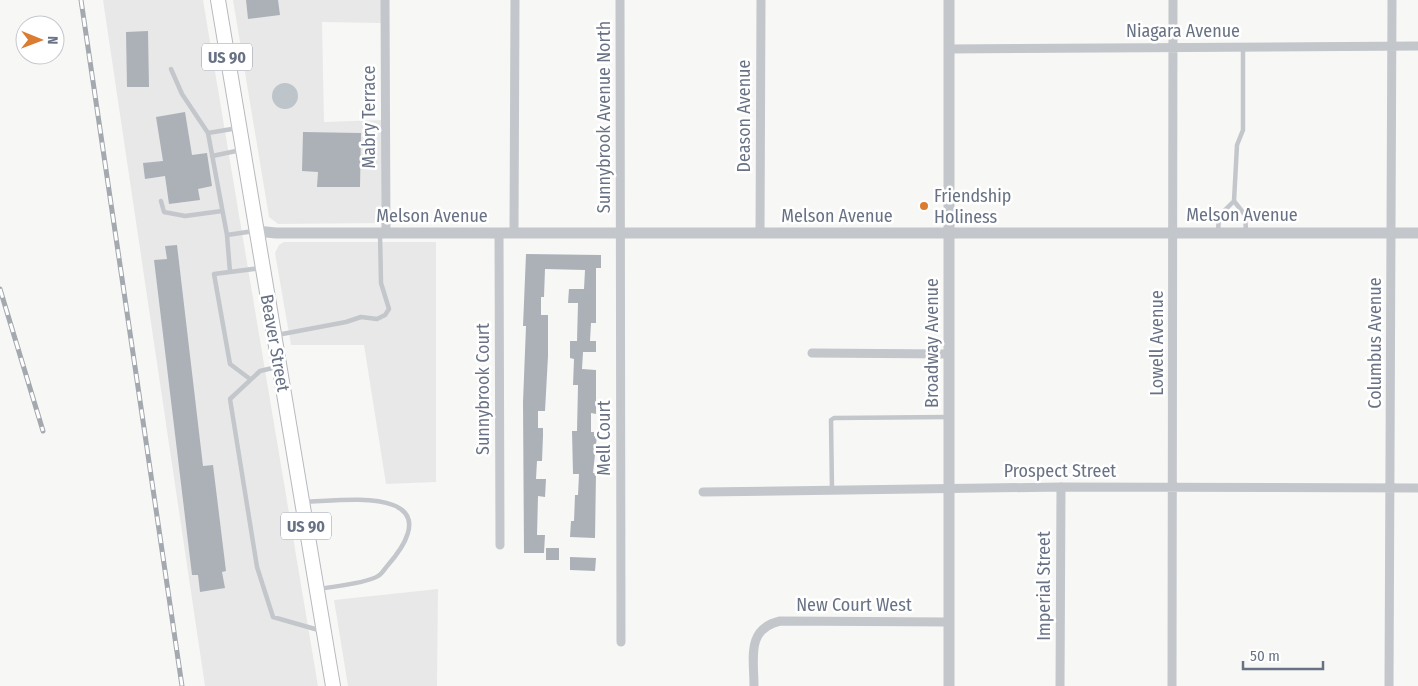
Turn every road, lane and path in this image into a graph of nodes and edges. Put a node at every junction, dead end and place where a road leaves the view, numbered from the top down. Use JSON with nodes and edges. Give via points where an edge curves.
{"nodes":[{"id":1,"x":218,"y":0,"type":"edge"},
{"id":2,"x":385,"y":0,"type":"edge"},
{"id":3,"x":515,"y":0,"type":"edge"},
{"id":4,"x":620,"y":0,"type":"edge"},
{"id":5,"x":761,"y":0,"type":"edge"},
{"id":6,"x":949,"y":0,"type":"edge"},
{"id":7,"x":1173,"y":0,"type":"edge"},
{"id":8,"x":1392,"y":0,"type":"edge"},
{"id":9,"x":1392,"y":46,"type":"junction"},
{"id":10,"x":1418,"y":46,"type":"edge"},
{"id":11,"x":1173,"y":47,"type":"junction"},
{"id":12,"x":1244,"y":47,"type":"junction"},
{"id":13,"x":949,"y":49,"type":"junction"},
{"id":14,"x":171,"y":69,"type":"dead end"},
{"id":15,"x":239,"y":128,"type":"junction"},
{"id":16,"x":208,"y":133,"type":"junction"},
{"id":17,"x":242,"y":149,"type":"junction"},
{"id":18,"x":212,"y":156,"type":"junction"},
{"id":19,"x":161,"y":201,"type":"dead end"},
{"id":20,"x":1234,"y":201,"type":"junction"},
{"id":21,"x":222,"y":211,"type":"junction"},
{"id":22,"x":256,"y":231,"type":"junction"},
{"id":23,"x":383,"y":233,"type":"junction"},
{"id":24,"x":499,"y":233,"type":"junction"},
{"id":25,"x":514,"y":233,"type":"junction"},
{"id":26,"x":620,"y":233,"type":"junction"},
{"id":27,"x":760,"y":233,"type":"junction"},
{"id":28,"x":949,"y":233,"type":"junction"},
{"id":29,"x":1174,"y":233,"type":"junction"},
{"id":30,"x":1218,"y":233,"type":"junction"},
{"id":31,"x":1246,"y":233,"type":"junction"},
{"id":32,"x":1391,"y":233,"type":"junction"},
{"id":33,"x":1418,"y":233,"type":"edge"},
{"id":34,"x":226,"y":235,"type":"junction"},
{"id":35,"x":262,"y":268,"type":"junction"},
{"id":36,"x":230,"y":272,"type":"junction"},
{"id":37,"x":273,"y":336,"type":"junction"},
{"id":38,"x":812,"y":353,"type":"dead end"},
{"id":39,"x":949,"y":354,"type":"junction"},
{"id":40,"x":279,"y":367,"type":"junction"},
{"id":41,"x":250,"y":379,"type":"junction"},
{"id":42,"x":949,"y":417,"type":"junction"},
{"id":43,"x":1061,"y":487,"type":"junction"},
{"id":44,"x":949,"y":488,"type":"junction"},
{"id":45,"x":1172,"y":488,"type":"junction"},
{"id":46,"x":1418,"y":488,"type":"edge"},
{"id":47,"x":1390,"y":489,"type":"junction"},
{"id":48,"x":832,"y":490,"type":"junction"},
{"id":49,"x":702,"y":492,"type":"dead end"},
{"id":50,"x":302,"y":502,"type":"junction"},
{"id":51,"x":500,"y":545,"type":"dead end"},
{"id":52,"x":316,"y":589,"type":"junction"},
{"id":53,"x":949,"y":622,"type":"junction"},
{"id":54,"x":324,"y":632,"type":"junction"},
{"id":55,"x":621,"y":642,"type":"dead end"},
{"id":56,"x":333,"y":686,"type":"edge"},
{"id":57,"x":754,"y":686,"type":"edge"},
{"id":58,"x":949,"y":686,"type":"edge"},
{"id":59,"x":1060,"y":686,"type":"edge"},
{"id":60,"x":1172,"y":686,"type":"edge"},
{"id":61,"x":1389,"y":686,"type":"edge"}],
"edges":[{"from":1,"to":15,"type":"main road","name":"Beaver Street","number":"US 90"},
{"from":2,"to":23,"type":"street","name":"Mabry Terrace"},
{"from":3,"to":25,"type":"street"},
{"from":4,"to":26,"type":"street","name":"Sunnybrook Avenue North"},
{"from":5,"to":27,"type":"street","name":"Deason Avenue"},
{"from":6,"to":13,"type":"street","name":"Broadway Avenue"},
{"from":7,"to":11,"type":"street","name":"Lowell Avenue"},
{"from":8,"to":9,"type":"street","name":"Columbus Avenue"},
{"from":9,"to":10,"type":"street","name":"Niagara Avenue"},
{"from":9,"to":12,"type":"street","name":"Niagara Avenue"},
{"from":9,"to":32,"type":"street","name":"Columbus Avenue"},
{"from":11,"to":12,"type":"street","name":"Niagara Avenue"},
{"from":11,"to":13,"type":"street","name":"Niagara Avenue"},
{"from":11,"to":29,"type":"street","name":"Lowell Avenue"},
{"from":12,"to":20,"type":"lane","via":[[1243,130],[1237,145]]},
{"from":13,"to":28,"type":"street","name":"Broadway Avenue"},
{"from":14,"to":16,"type":"lane","via":[[182,94]]},
{"from":15,"to":16,"type":"lane"},
{"from":15,"to":17,"type":"main road","name":"Beaver Street","number":"US 90"},
{"from":16,"to":18,"type":"lane"},
{"from":17,"to":18,"type":"lane"},
{"from":17,"to":22,"type":"main road","name":"Beaver Street","number":"US 90"},
{"from":18,"to":21,"type":"lane"},
{"from":19,"to":21,"type":"lane","via":[[164,212],[185,216]]},
{"from":20,"to":30,"type":"lane","via":[[1219,216]]},
{"from":20,"to":31,"type":"lane","via":[[1245,215]]},
{"from":21,"to":34,"type":"lane"},
{"from":22,"to":23,"type":"street","name":"Melson Avenue"},
{"from":22,"to":34,"type":"lane"},
{"from":22,"to":35,"type":"main road","name":"Beaver Street","number":"US 90"},
{"from":23,"to":24,"type":"street","name":"Melson Avenue"},
{"from":23,"to":37,"type":"lane","via":[[381,283],[389,309],[385,315],[377,319],[360,317]]},
{"from":24,"to":25,"type":"street","name":"Melson Avenue"},
{"from":24,"to":51,"type":"street","name":"Sunnybrook Court"},
{"from":25,"to":26,"type":"street","name":"Melson Avenue"},
{"from":26,"to":27,"type":"street","name":"Melson Avenue"},
{"from":26,"to":55,"type":"street","name":"Mell Court"},
{"from":27,"to":28,"type":"street","name":"Melson Avenue"},
{"from":28,"to":29,"type":"street","name":"Melson Avenue"},
{"from":28,"to":39,"type":"street","name":"Broadway Avenue"},
{"from":29,"to":30,"type":"street","name":"Melson Avenue"},
{"from":29,"to":45,"type":"street","name":"Lowell Avenue"},
{"from":30,"to":31,"type":"street","name":"Melson Avenue"},
{"from":31,"to":32,"type":"street","name":"Melson Avenue"},
{"from":32,"to":33,"type":"street","name":"Melson Avenue"},
{"from":32,"to":47,"type":"street","name":"Columbus Avenue"},
{"from":34,"to":36,"type":"lane"},
{"from":35,"to":36,"type":"lane"},
{"from":35,"to":37,"type":"main road","name":"Beaver Street","number":"US 90"},
{"from":36,"to":41,"type":"lane","via":[[214,274],[230,364]]},
{"from":37,"to":40,"type":"main road","name":"Beaver Street","number":"US 90"},
{"from":38,"to":39,"type":"street"},
{"from":39,"to":42,"type":"street","name":"Broadway Avenue"},
{"from":40,"to":41,"type":"lane","via":[[260,371]]},
{"from":40,"to":50,"type":"main road","name":"Beaver Street","number":"US 90"},
{"from":41,"to":54,"type":"lane","via":[[230,399],[257,567],[273,617]]},
{"from":42,"to":44,"type":"street","name":"Broadway Avenue"},
{"from":42,"to":48,"type":"lane","via":[[834,418],[831,420]]},
{"from":43,"to":44,"type":"street","name":"Prospect Street"},
{"from":43,"to":45,"type":"street","name":"Prospect Street"},
{"from":43,"to":59,"type":"street","name":"Imperial Street"},
{"from":44,"to":48,"type":"street","name":"Prospect Street"},
{"from":44,"to":53,"type":"street","name":"Broadway Avenue"},
{"from":45,"to":47,"type":"street","name":"Prospect Street"},
{"from":45,"to":60,"type":"street","name":"Lowell Avenue"},
{"from":46,"to":47,"type":"street","name":"Prospect Street"},
{"from":47,"to":61,"type":"street","name":"Columbus Avenue"},
{"from":48,"to":49,"type":"street","name":"Prospect Street"},
{"from":50,"to":52,"type":"main road","name":"Beaver Street","number":"US 90"},
{"from":50,"to":52,"type":"lane","via":[[356,500],[393,505],[402,510],[409,521],[408,536],[402,550],[378,577]]},
{"from":52,"to":54,"type":"main road","name":"Beaver Street","number":"US 90"},
{"from":53,"to":57,"type":"street","name":"New Court West","via":[[780,621],[761,629],[756,637]]},
{"from":53,"to":58,"type":"street","name":"Broadway Avenue"},
{"from":54,"to":56,"type":"main road","name":"Beaver Street","number":"US 90"}]}
